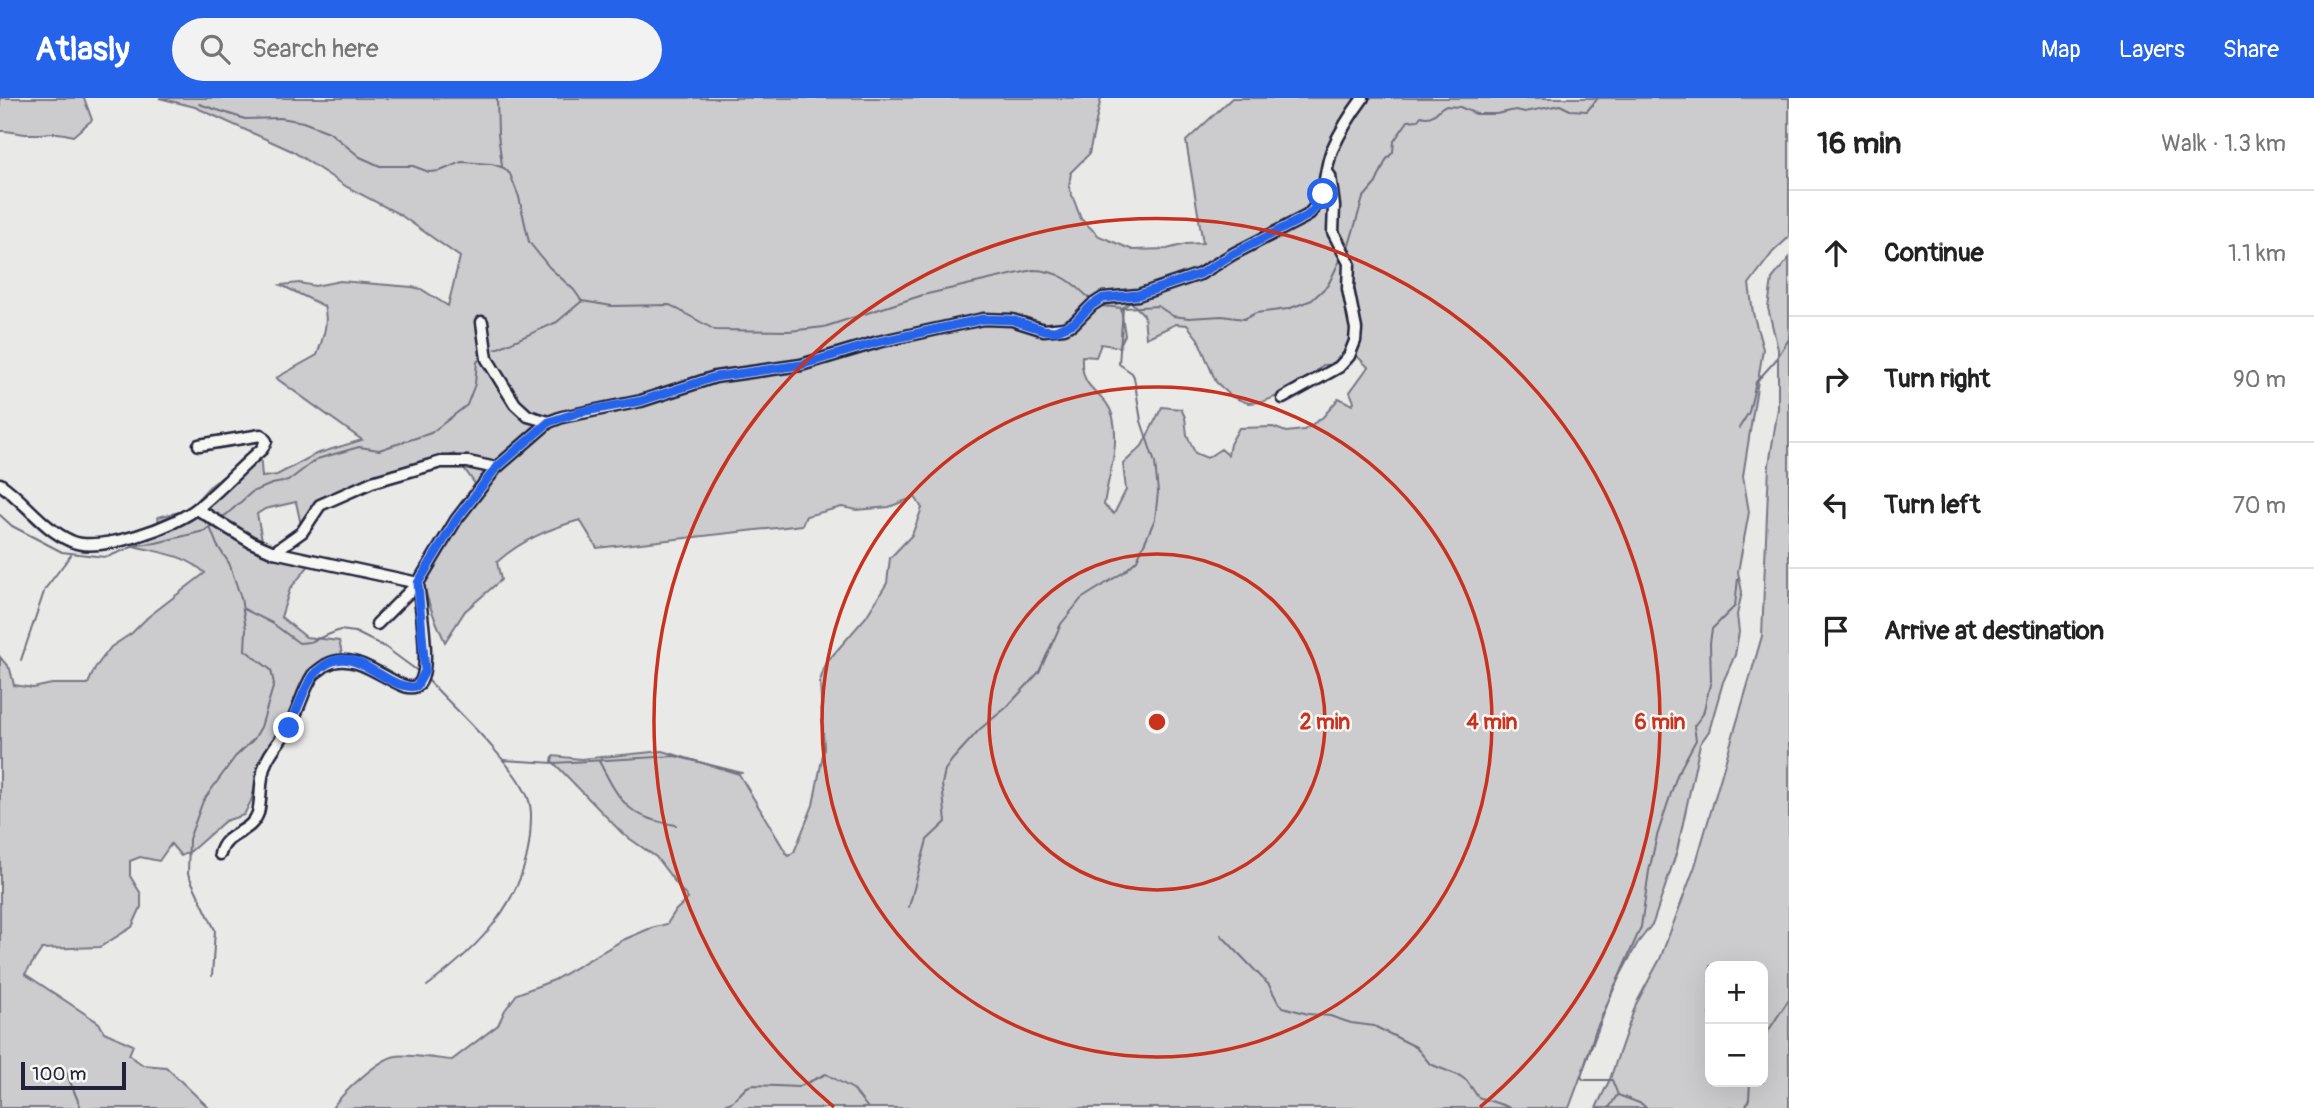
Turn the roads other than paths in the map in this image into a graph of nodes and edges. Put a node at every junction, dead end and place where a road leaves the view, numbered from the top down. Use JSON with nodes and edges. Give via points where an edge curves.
{"nodes":[{"id":1,"x":1363,"y":98,"type":"edge"},
{"id":2,"x":1328,"y":169,"type":"junction"},
{"id":3,"x":482,"y":322,"type":"dead end"},
{"id":4,"x":1283,"y":398,"type":"dead end"},
{"id":5,"x":549,"y":422,"type":"junction"},
{"id":6,"x":200,"y":445,"type":"dead end"},
{"id":7,"x":496,"y":468,"type":"junction"},
{"id":8,"x":0,"y":484,"type":"edge"},
{"id":9,"x":197,"y":509,"type":"junction"},
{"id":10,"x":274,"y":552,"type":"junction"},
{"id":11,"x":418,"y":583,"type":"junction"},
{"id":12,"x":377,"y":624,"type":"dead end"},
{"id":13,"x":220,"y":854,"type":"dead end"}],
"edges":[{"from":1,"to":2,"type":"street","via":[[1349,116]]},
{"from":2,"to":4,"type":"street","via":[[1333,232],[1349,263],[1355,341],[1339,367]]},
{"from":2,"to":5,"type":"street","via":[[1323,194],[1307,216],[1200,274],[1138,295],[1103,298],[1064,328],[1044,330],[999,318],[970,322],[801,365],[715,377],[641,401]]},
{"from":3,"to":5,"type":"street","via":[[488,359],[515,404],[528,416]]},
{"from":5,"to":7,"type":"street"},
{"from":6,"to":9,"type":"street","via":[[251,435],[261,435],[266,441]]},
{"from":7,"to":10,"type":"street","via":[[441,462],[372,482],[320,505],[302,532]]},
{"from":7,"to":11,"type":"street","via":[[456,520]]},
{"from":8,"to":9,"type":"street","via":[[44,523],[72,542],[89,545],[123,541]]},
{"from":9,"to":10,"type":"street"},
{"from":10,"to":11,"type":"street"},
{"from":11,"to":12,"type":"street"},
{"from":11,"to":13,"type":"street","via":[[425,658],[421,681],[410,688],[400,686],[349,660],[327,664],[314,674],[289,728],[265,763],[253,822],[225,841]]}]}
